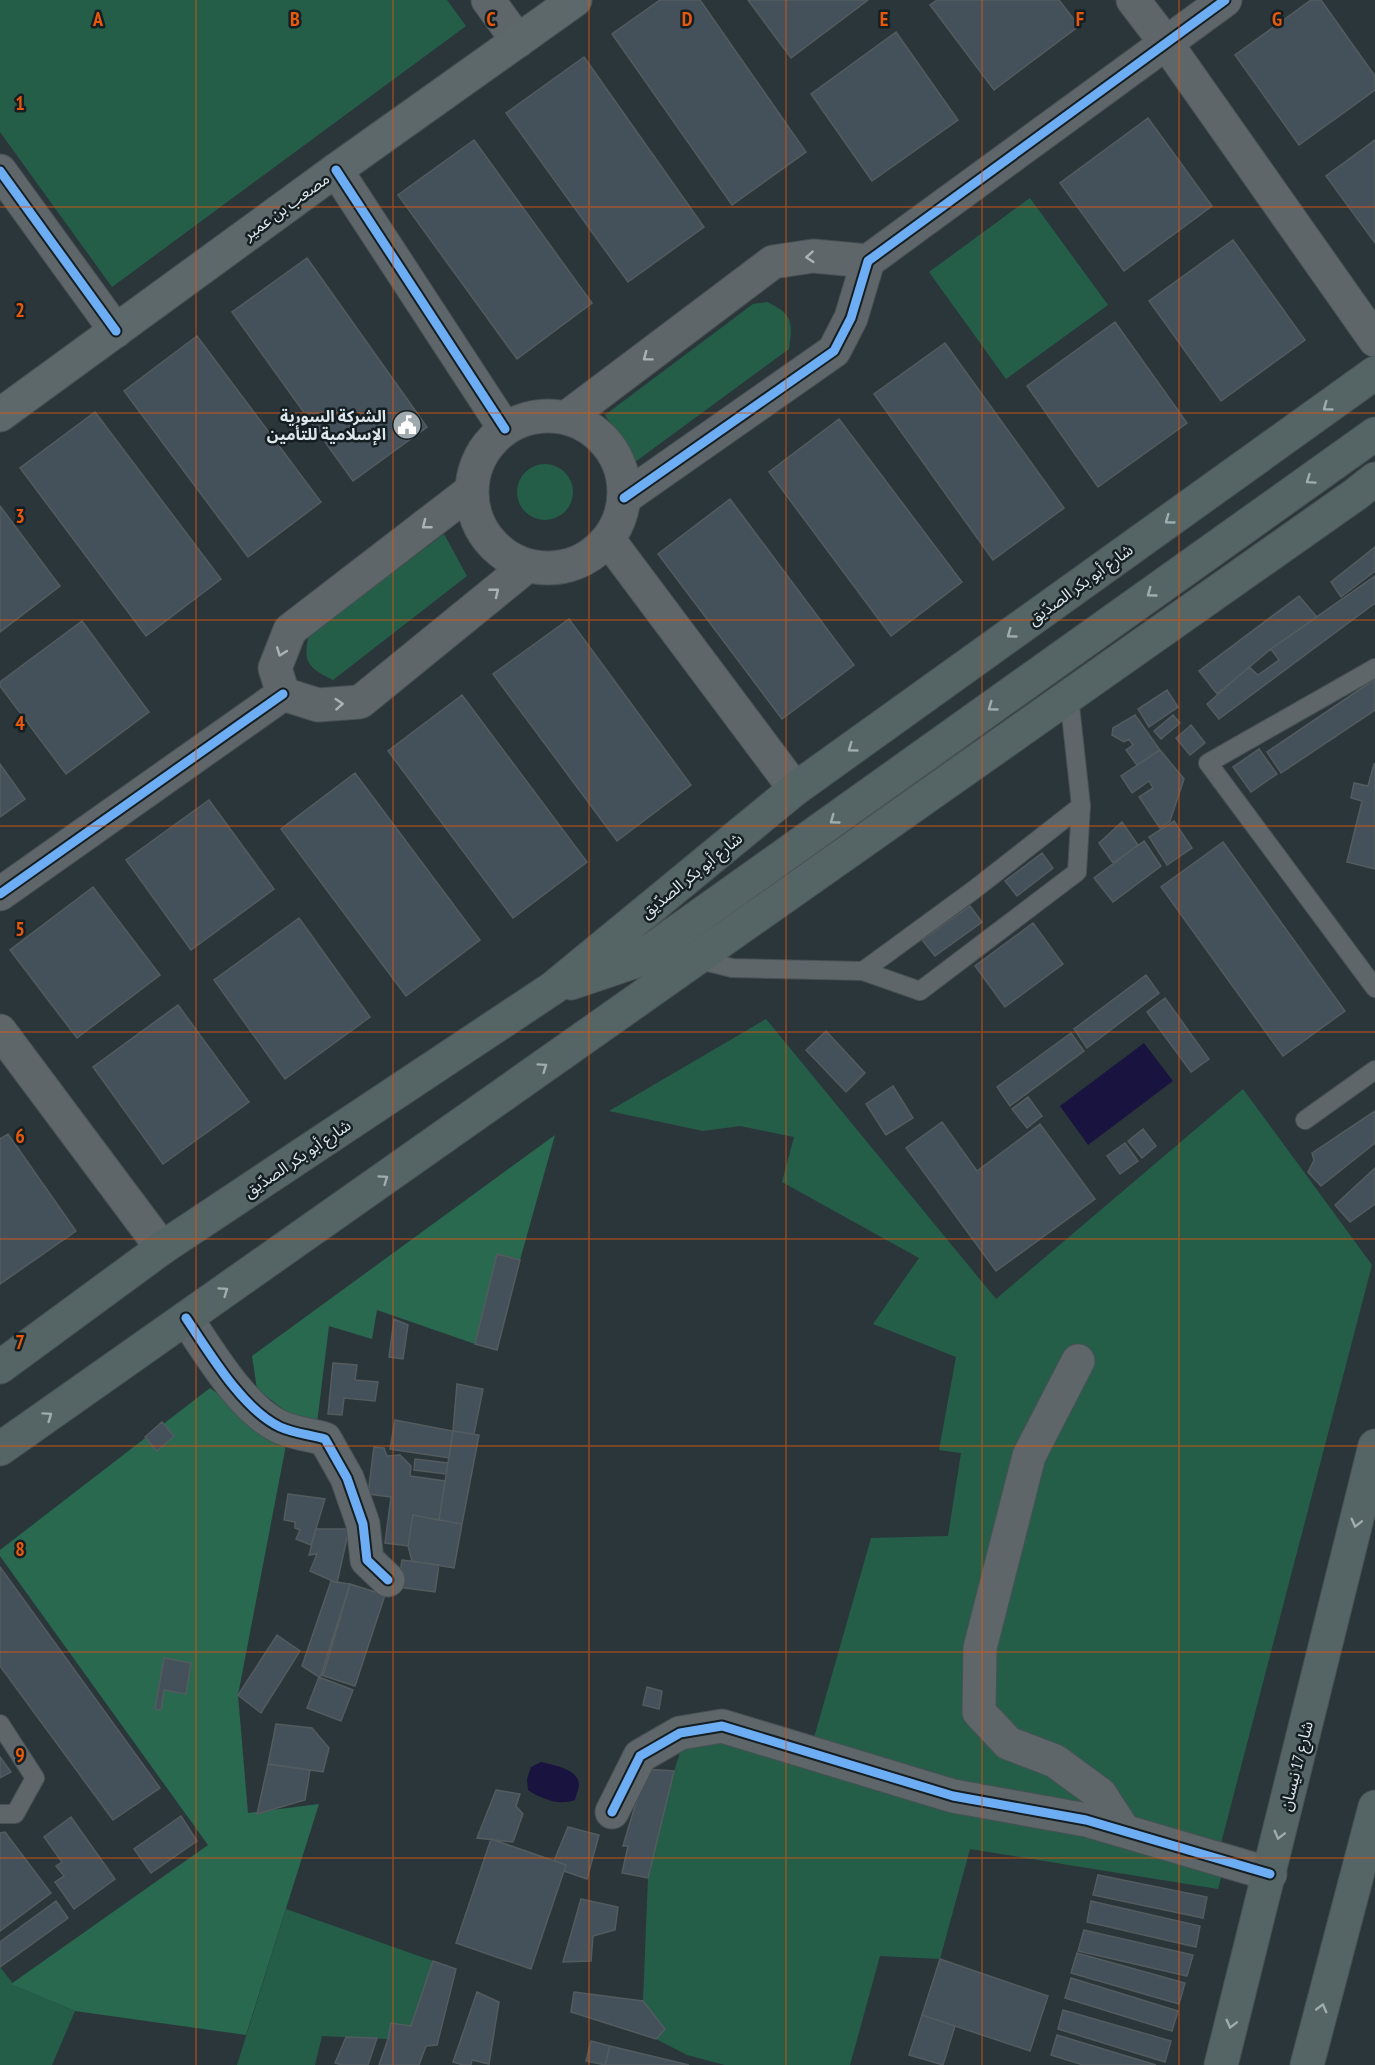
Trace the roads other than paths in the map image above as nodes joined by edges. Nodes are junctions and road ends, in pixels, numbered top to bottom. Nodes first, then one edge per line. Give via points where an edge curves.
1 (488, 0) edge
2 (575, 0) edge
3 (1133, 0) edge
4 (1225, 0) edge
5 (518, 41) junction
6 (1166, 43) junction
7 (336, 170) junction
8 (0, 171) edge
9 (868, 261) junction
10 (116, 331) junction
11 (1375, 340) edge
12 (1375, 373) edge
13 (0, 415) edge
14 (566, 418) junction
15 (505, 429) junction
16 (1375, 434) edge
17 (1369, 487) edge
18 (472, 490) junction
19 (624, 498) junction
20 (608, 539) junction
21 (527, 566) junction
22 (1375, 668) edge
23 (283, 694) junction
24 (1069, 696) junction
25 (795, 789) junction
26 (1081, 806) junction
27 (0, 894) edge
28 (696, 960) junction
29 (863, 971) junction
30 (553, 988) junction
31 (1375, 988) edge
32 (0, 1031) edge
33 (1375, 1070) edge
34 (1305, 1120) dead end
35 (162, 1248) junction
36 (186, 1318) junction
37 (1078, 1361) dead end
38 (0, 1366) edge
39 (0, 1449) edge
40 (1373, 1454) edge
41 (388, 1580) dead end
42 (0, 1724) edge
43 (1375, 1807) edge
44 (612, 1812) dead end
45 (0, 1814) edge
46 (1124, 1831) junction
47 (1270, 1874) junction
48 (1221, 2065) edge
49 (1307, 2065) edge

1 - 5 street
2 - 5 main road, مصعب بن عمير
3 - 6 street
4 - 6 street
5 - 7 main road, مصعب بن عمير
6 - 9 street
6 - 11 street
7 - 10 main road, مصعب بن عمير
7 - 15 street
8 - 10 street
9 -> 14 street via 813,256 773,262
9 - 19 street via 851,318 834,351
10 - 13 main road, مصعب بن عمير
12 -> 25 main road, شارع أبو بكر الصدّيق
14 - 15 street via 524,419
14 - 19 street via 603,439 615,456
15 - 18 street via 488,445 476,466
16 -> 30 main road via 636,962
17 - 24 main road
18 - 21 street via 475,515 486,537 505,555
18 -> 23 street via 290,630 275,668
19 - 20 street via 619,520
20 - 21 street via 592,554 572,564 550,568
20 - 25 street
23 -> 21 street via 318,705 360,702
22 - 31 lane via 1208,763
23 - 27 street
24 - 26 lane
24 - 28 main road
25 - 30 main road, شارع أبو بكر الصدّيق
26 - 29 lane
26 - 29 lane via 1077,872 920,991
28 - 29 lane via 732,968
36 -> 28 main road
30 - 35 main road, شارع أبو بكر الصدّيق
32 - 35 street
33 - 34 lane
35 - 38 main road, شارع أبو بكر الصدّيق
39 -> 36 main road
36 - 41 street via 227,1378 252,1406 280,1427 325,1439 347,1478 363,1524 367,1560
37 - 46 street via 1029,1456 980,1648 979,1712 1008,1743 1055,1761 1100,1794
40 -> 47 main road, شارع 17 نيسان
42 - 45 lane via 35,1778 15,1814
49 -> 43 main road
44 - 46 street via 640,1756 680,1733 722,1726 953,1796 1086,1820
46 - 47 street
47 -> 48 main road, شارع 17 نيسان

